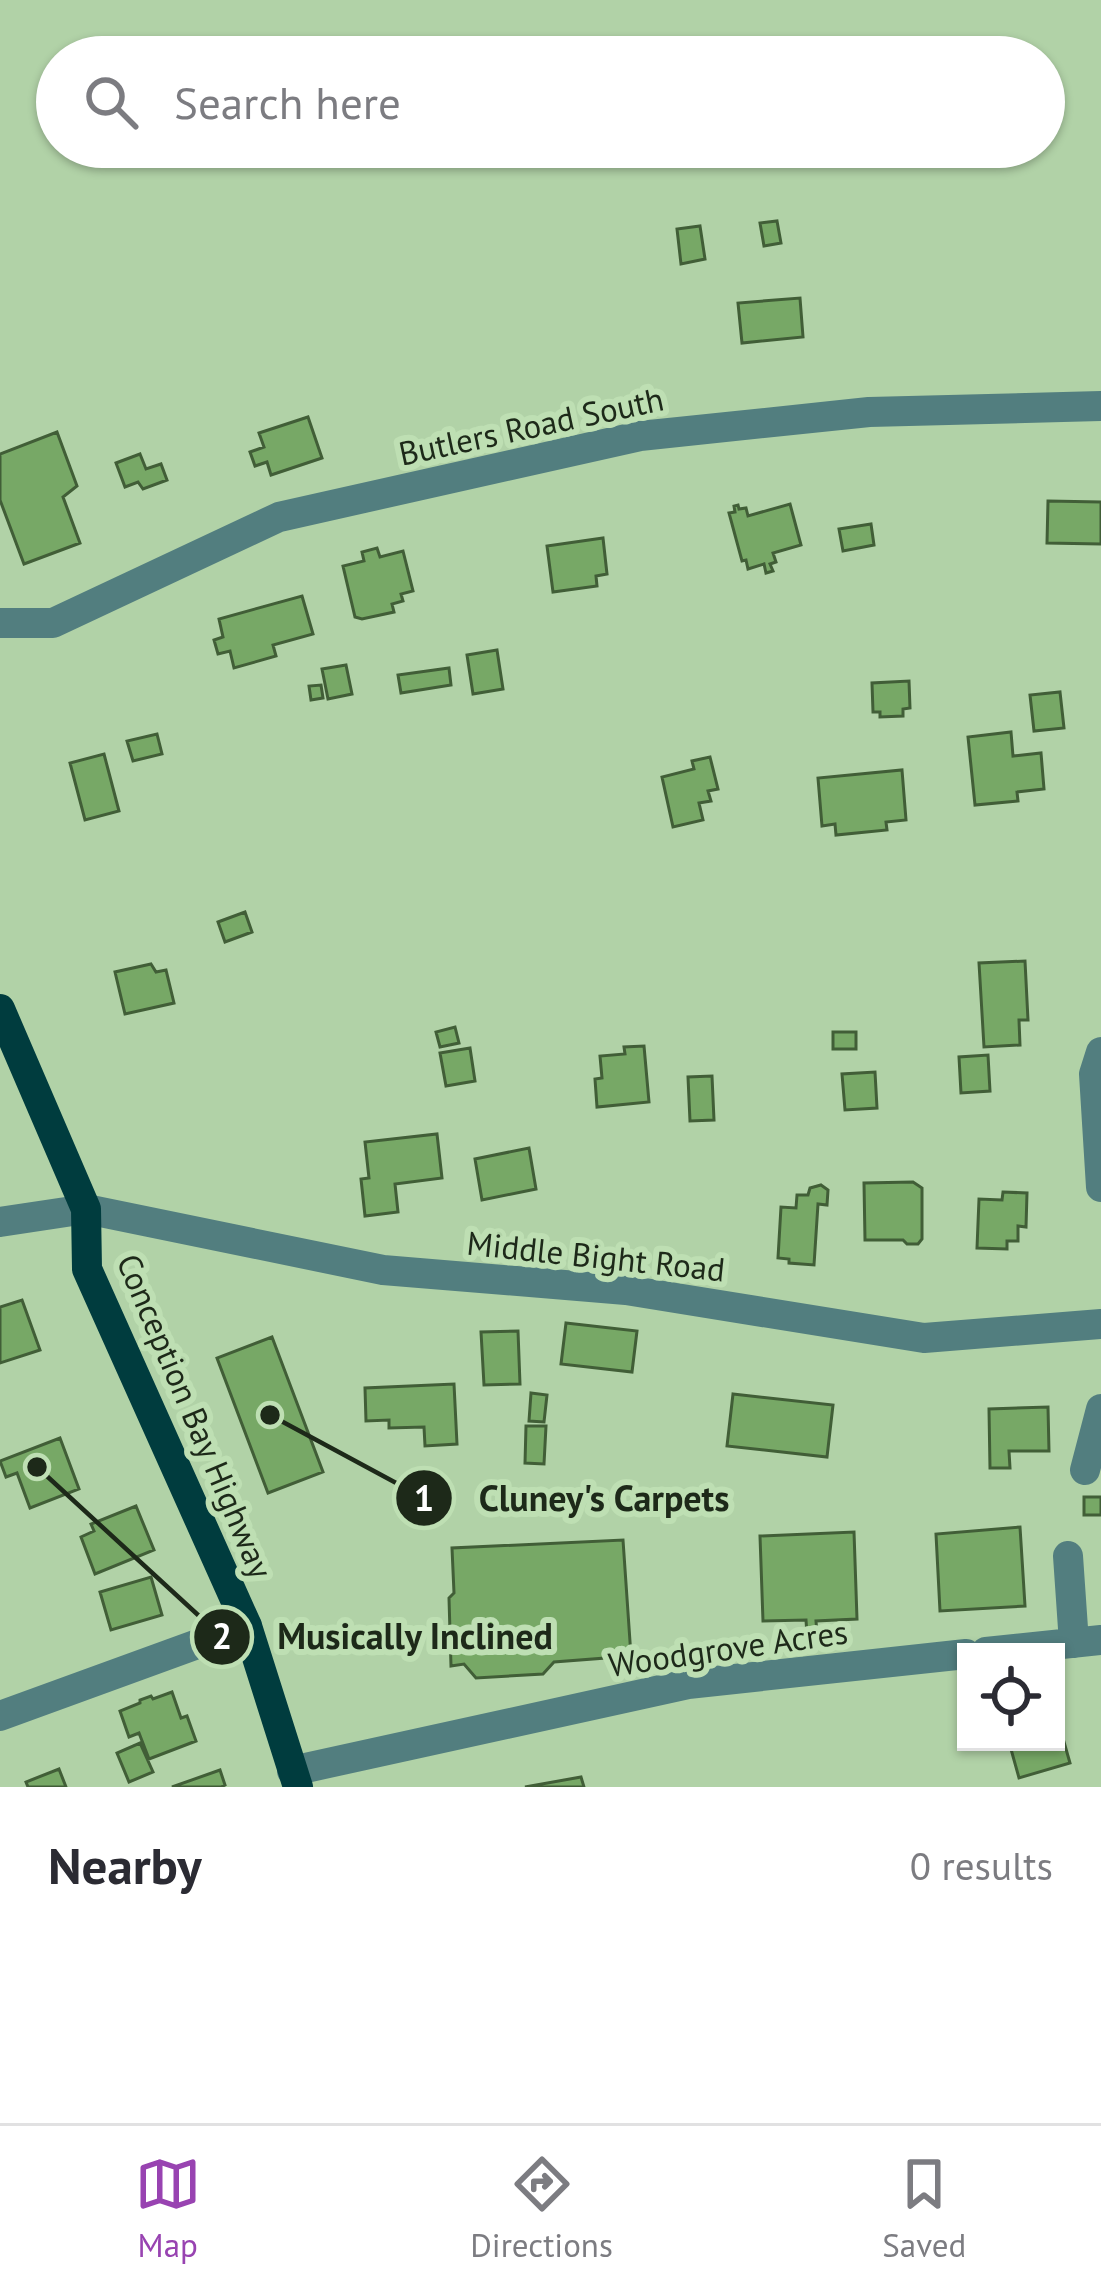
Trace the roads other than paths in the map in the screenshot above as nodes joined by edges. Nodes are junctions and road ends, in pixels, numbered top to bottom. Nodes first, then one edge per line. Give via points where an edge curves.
1 (1101, 406) edge
2 (0, 623) edge
3 (0, 1009) edge
4 (1101, 1052) edge
5 (1101, 1187) edge
6 (86, 1209) junction
7 (0, 1222) edge
8 (1101, 1324) edge
9 (1101, 1409) edge
10 (1085, 1470) dead end
11 (1068, 1556) dead end
12 (247, 1626) junction
13 (1088, 1641) edge
14 (957, 1655) edge
15 (0, 1716) edge
16 (295, 1779) edge

1 - 2 street, Butlers Road South via 869,412 640,436 279,517 53,623
3 - 6 main road, Conception Bay Highway
4 - 5 street via 1094,1074
6 - 7 street
6 - 8 street, Middle Bight Road via 382,1270 626,1289 924,1338
6 - 12 main road, Conception Bay Highway via 87,1269
9 - 10 street
11 - 13 street
12 - 15 street
12 - 16 main road, Conception Bay Highway
14 - 16 street, Woodgrove Acres via 688,1684

